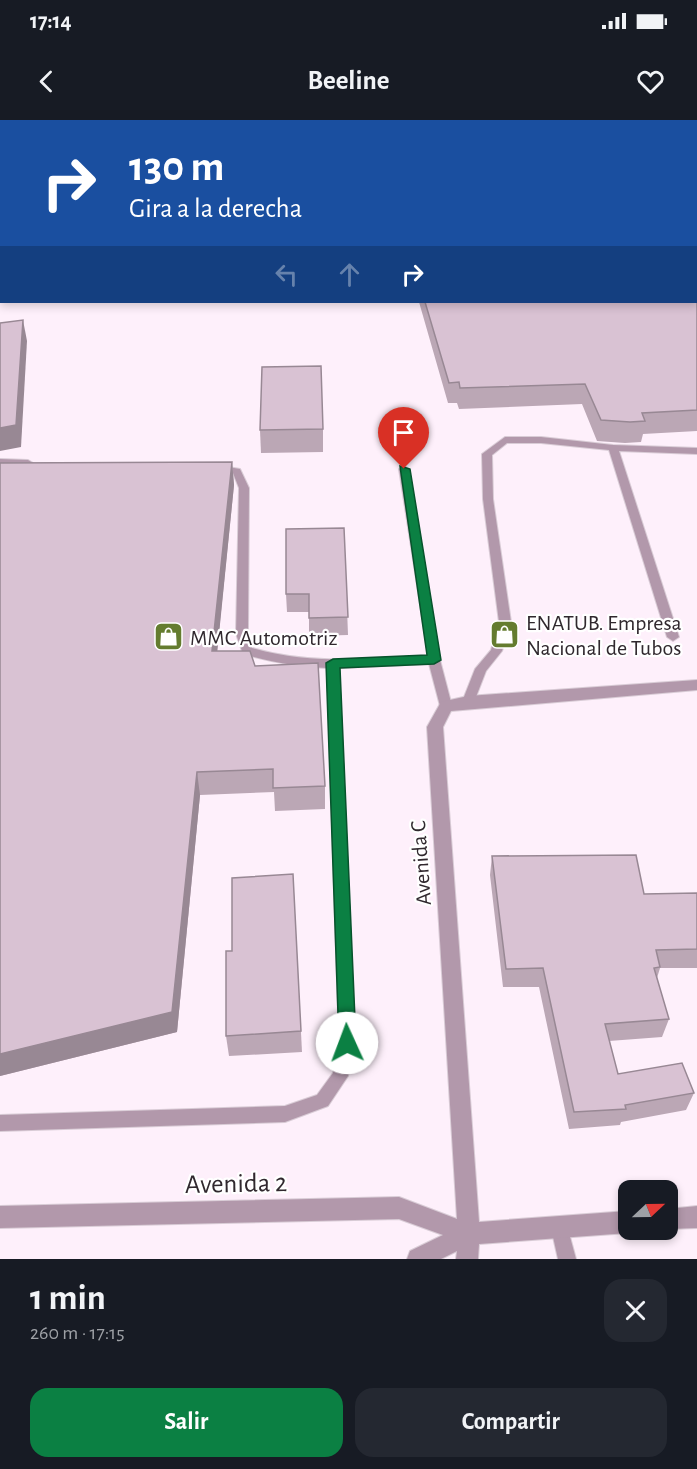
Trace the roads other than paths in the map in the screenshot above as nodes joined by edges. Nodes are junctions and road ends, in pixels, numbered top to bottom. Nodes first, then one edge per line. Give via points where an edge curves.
1 (613, 448) junction
2 (697, 451) edge
3 (0, 462) edge
4 (35, 463) edge
5 (210, 468) edge
6 (404, 469) dead end
7 (673, 637) dead end
8 (434, 660) junction
9 (333, 663) junction
10 (697, 685) edge
11 (468, 702) junction
12 (446, 706) junction
13 (0, 1123) edge
14 (0, 1216) edge
15 (697, 1217) edge
16 (678, 1218) edge
17 (618, 1223) edge
18 (560, 1228) junction
19 (469, 1234) junction
20 (418, 1259) edge
21 (467, 1259) edge
22 (567, 1259) edge

1 - 2 lane
1 - 7 lane
1 - 11 lane via 505,440 487,454 488,499 505,622 496,651 481,669
3 - 4 lane
5 - 9 lane via 237,471 243,488 242,634 247,651 271,660
6 - 8 lane
8 - 9 lane
8 - 12 lane
9 - 13 lane via 347,1043 340,1076 322,1101 285,1114
10 - 11 street
11 - 12 street
12 - 19 street, Avenida C via 435,727
14 - 19 street, Avenida 2 via 399,1208
15 - 16 street
17 - 18 street, Avenida 2
18 - 19 street, Avenida 2
18 - 22 lane
19 - 20 street, Avenida 2
19 - 21 street, Avenida C

